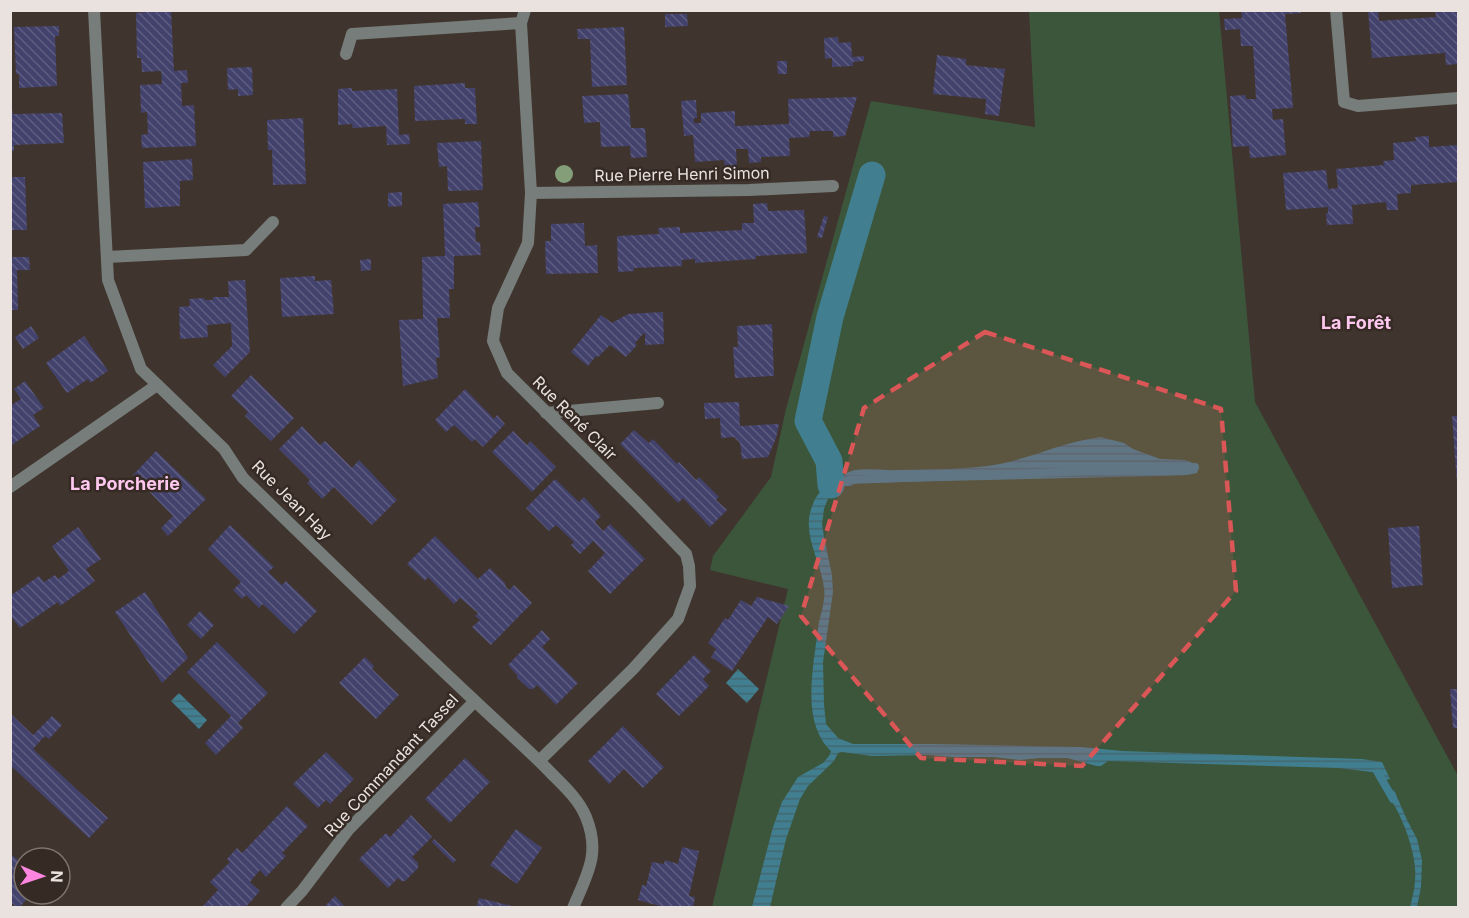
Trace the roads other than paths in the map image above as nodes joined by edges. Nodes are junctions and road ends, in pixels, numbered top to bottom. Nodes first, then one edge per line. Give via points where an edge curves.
1 (94, 10) edge
2 (525, 10) edge
3 (1336, 10) edge
4 (521, 23) junction
5 (346, 54) dead end
6 (1458, 98) edge
7 (833, 186) dead end
8 (531, 194) junction
9 (273, 222) dead end
10 (107, 257) junction
11 (157, 385) junction
12 (658, 403) dead end
13 (546, 413) junction
14 (10, 487) edge
15 (474, 701) junction
16 (539, 761) junction
17 (286, 908) edge
18 (573, 908) edge

1 - 10 street, Rue Jean Hay
2 - 4 street, Rue René Clair
3 - 6 street via 1344,102 1358,106
4 - 5 street via 352,34
4 - 8 street, Rue René Clair
7 - 8 street, Rue Pierre Henri Simon
8 - 13 street, Rue René Clair via 528,243 498,308 494,341 507,373
9 - 10 street via 246,250
10 - 11 street, Rue Jean Hay via 108,280 141,369
11 - 14 street
11 - 15 street, Rue Jean Hay via 224,449 243,478
12 - 13 street
13 - 16 street, Rue René Clair via 686,554 690,586 678,619
15 - 16 street, Rue Jean Hay
15 - 17 street, Rue Commandant Tassel via 349,829
16 - 18 street, Rue Jean Hay via 575,798 592,833 589,871

